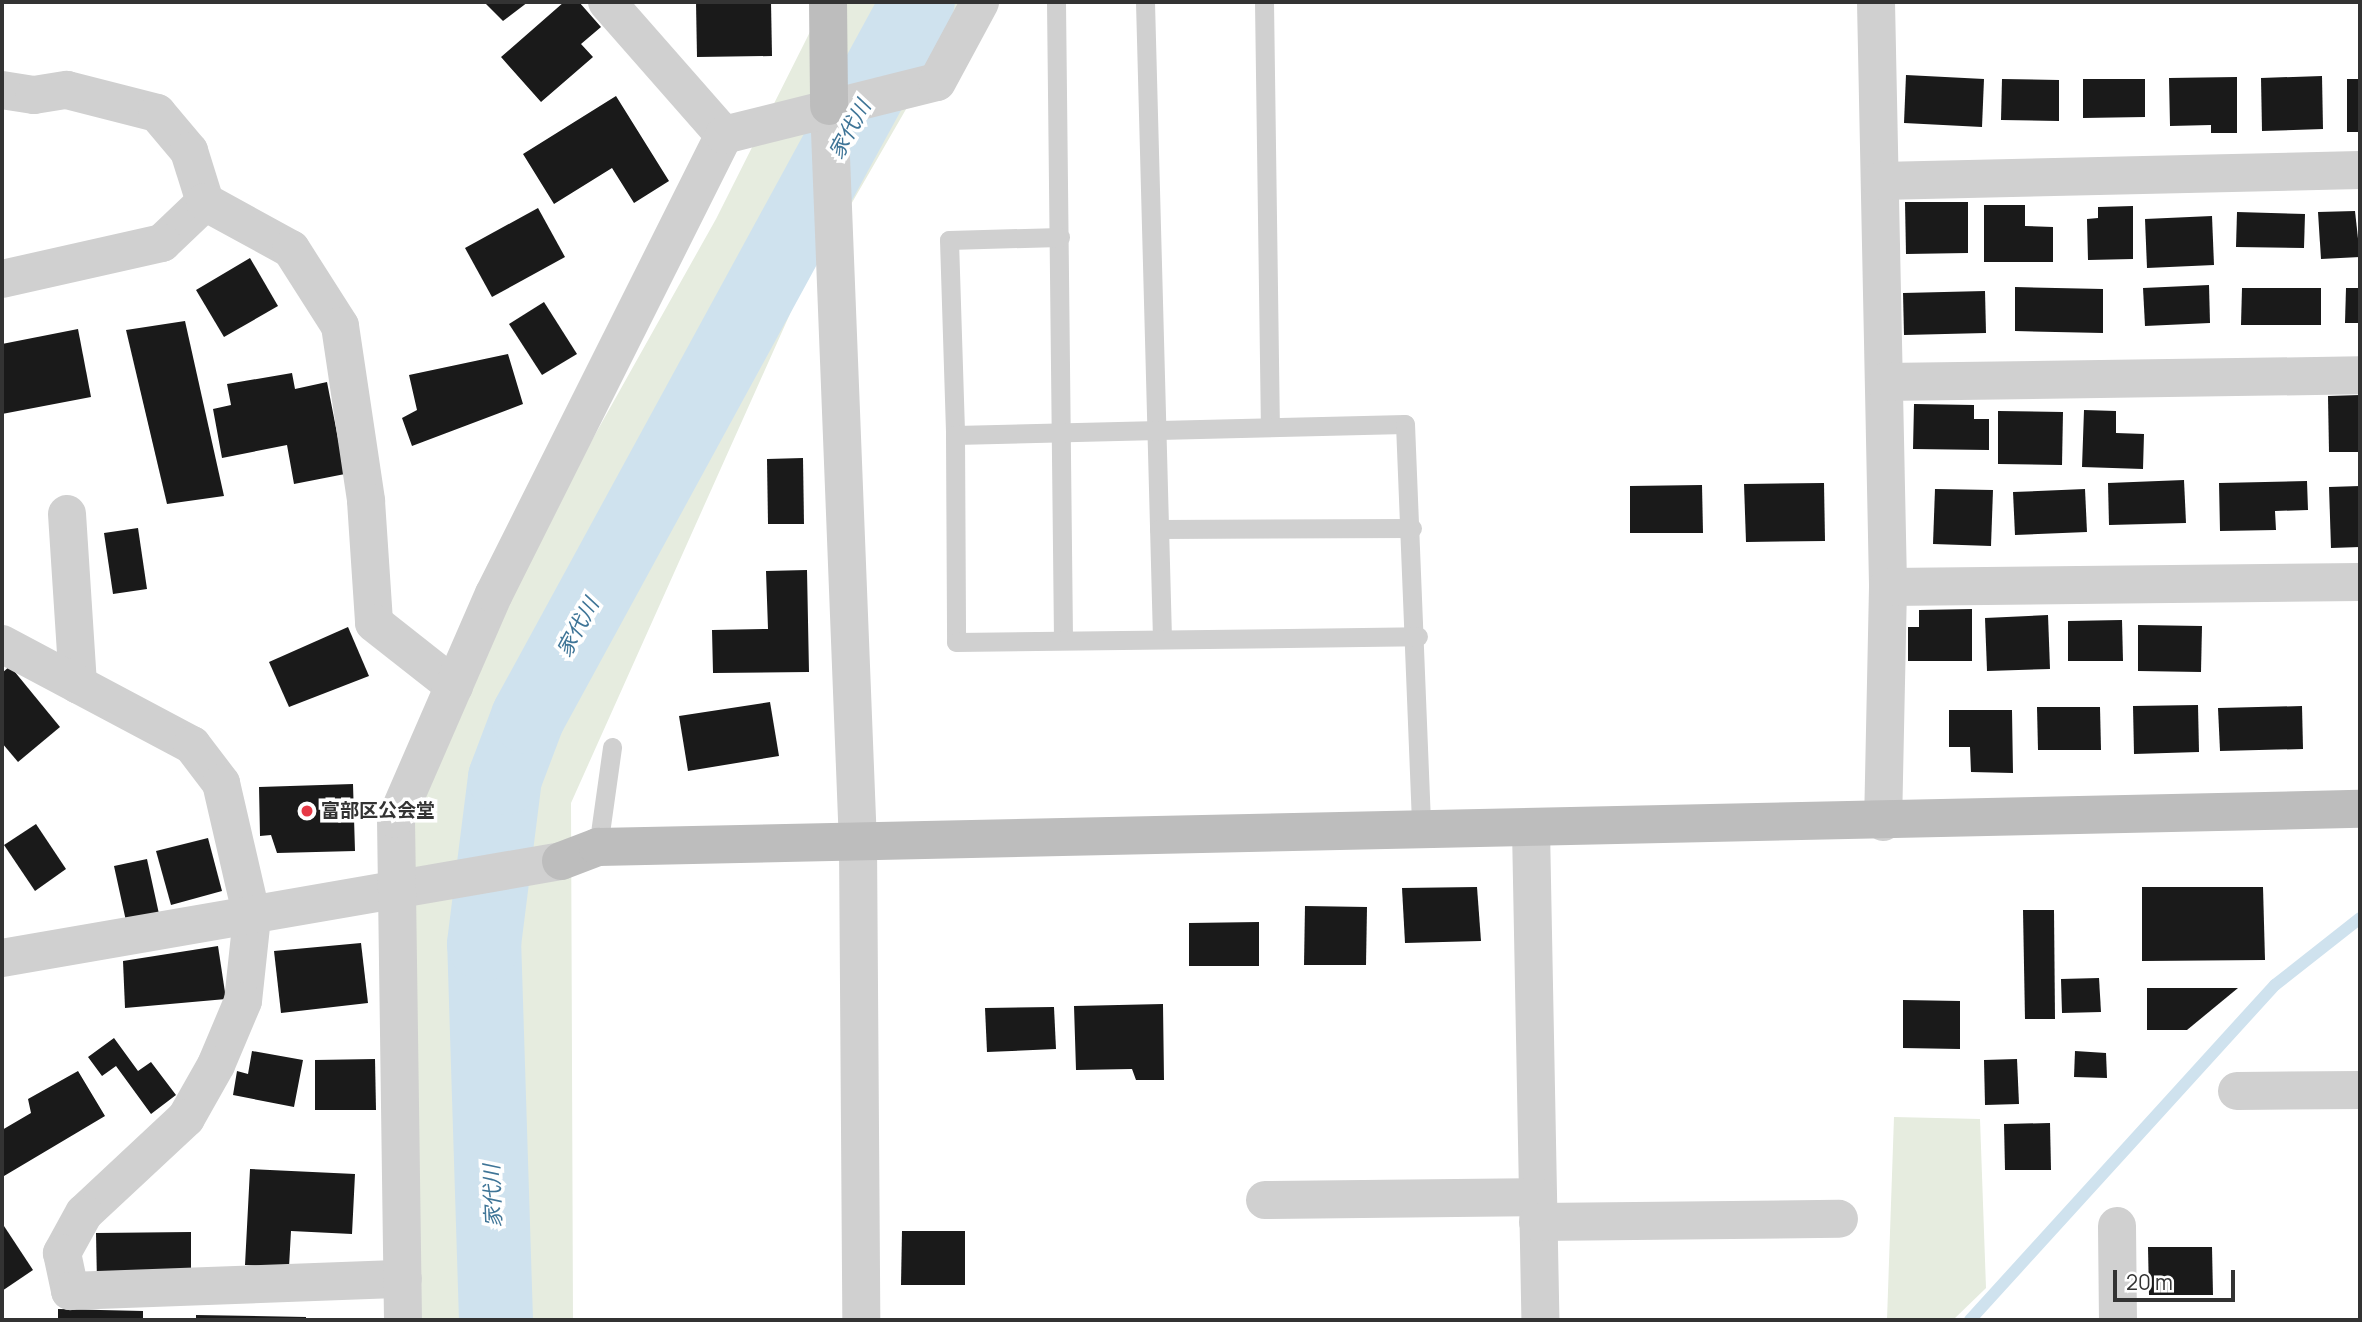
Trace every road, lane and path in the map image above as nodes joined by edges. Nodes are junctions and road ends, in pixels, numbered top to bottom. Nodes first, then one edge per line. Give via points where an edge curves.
1 (607, 2) edge
2 (828, 2) edge
3 (980, 2) edge
4 (1056, 2) edge
5 (1145, 2) edge
6 (1264, 2) edge
7 (1876, 2) edge
8 (2, 90) edge
9 (829, 106) junction
10 (724, 135) junction
11 (2360, 170) edge
12 (1880, 181) junction
13 (205, 202) junction
14 (1060, 237) junction
15 (2, 279) edge
16 (2360, 376) edge
17 (1884, 382) junction
18 (1270, 427) junction
19 (1063, 432) junction
20 (1156, 432) junction
21 (955, 435) junction
22 (67, 513) dead end
23 (1412, 528) junction
24 (1159, 529) junction
25 (2360, 582) edge
26 (1888, 587) junction
27 (1418, 636) junction
28 (1162, 639) junction
29 (1063, 640) junction
30 (2, 644) edge
31 (78, 685) junction
32 (454, 686) junction
33 (612, 747) dead end
34 (2360, 809) edge
35 (1883, 822) junction
36 (1531, 829) junction
37 (1421, 831) junction
38 (858, 843) junction
39 (598, 847) junction
40 (402, 885) junction
41 (252, 917) junction
42 (2, 958) edge
43 (2360, 1090) edge
44 (2237, 1091) dead end
45 (1265, 1200) dead end
46 (1538, 1210) junction
47 (1839, 1219) dead end
48 (2117, 1226) dead end
49 (403, 1279) junction
50 (403, 1320) edge
51 (861, 1320) edge
52 (1540, 1320) edge
53 (2118, 1320) edge

1 - 10 street
2 - 9 street
3 - 9 street via 937,82
4 - 14 lane
5 - 20 lane
6 - 18 lane
7 - 12 street
8 - 13 street via 34,95 67,90 157,113 189,150
9 - 10 street
9 - 38 street
10 - 32 street
11 - 12 street
12 - 17 street
13 - 15 street via 162,243
13 - 32 street via 291,249 340,326 366,501 374,623
14 - 19 lane
14 - 21 lane via 949,240
16 - 17 street
17 - 26 street
18 - 20 lane
18 - 23 lane via 1405,424
19 - 20 lane
19 - 21 lane
19 - 29 lane
20 - 24 lane
21 - 29 lane via 956,642
22 - 31 street
23 - 24 lane
23 - 27 lane
24 - 28 lane
25 - 26 street
26 - 35 street
27 - 28 lane
27 - 37 lane
28 - 29 lane
30 - 31 street
31 - 41 street via 192,745 221,783
32 - 40 street via 396,819
33 - 39 lane
34 - 35 street
35 - 36 street
36 - 37 street
36 - 46 street
37 - 38 street
38 - 39 street
38 - 51 street
39 - 40 street via 561,861
40 - 41 street
40 - 49 street
41 - 42 street
41 - 49 street via 243,1001 216,1065 186,1118 84,1213 62,1253 70,1291
43 - 44 street
45 - 46 street
46 - 47 street
46 - 52 street
48 - 53 street
49 - 50 street

